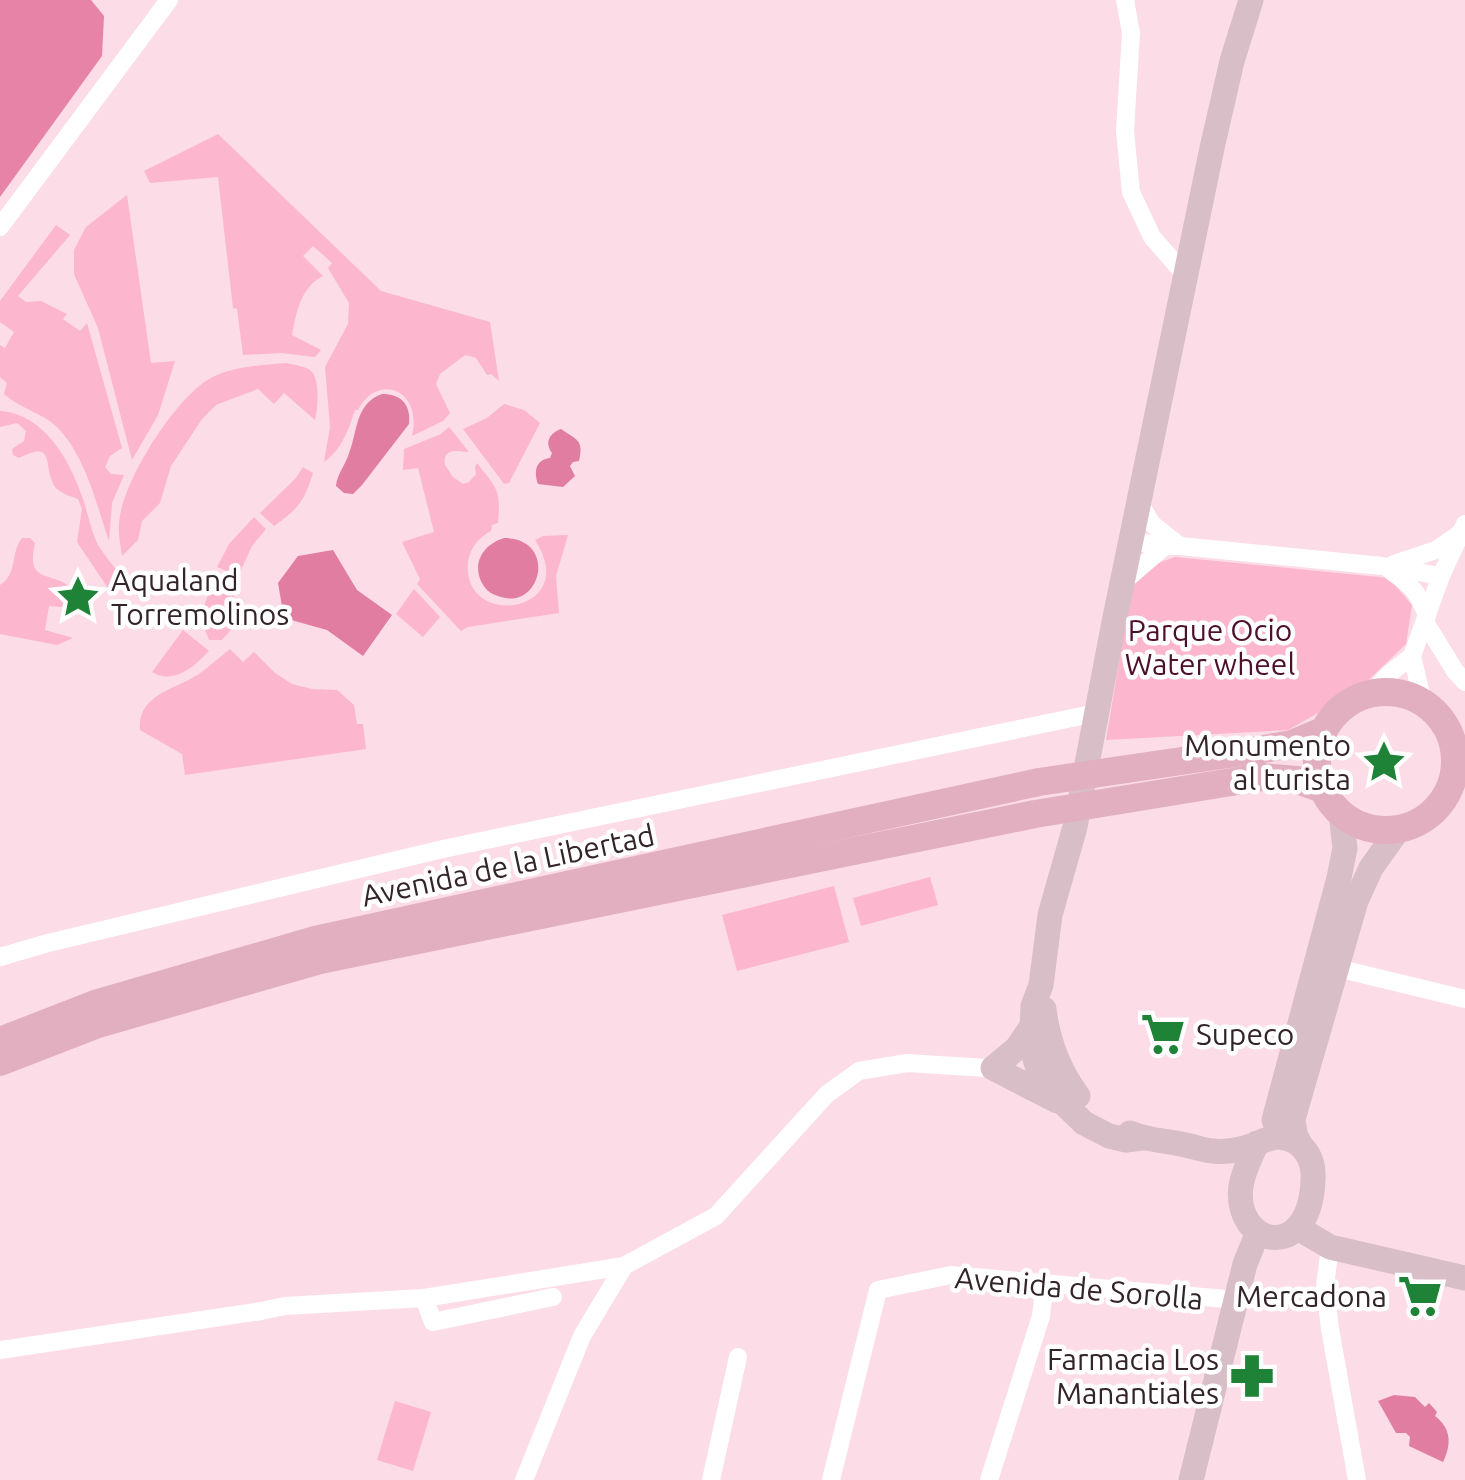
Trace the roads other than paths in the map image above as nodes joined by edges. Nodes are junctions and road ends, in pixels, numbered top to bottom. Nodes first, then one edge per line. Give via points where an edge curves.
1 (169, 0) edge
2 (1125, 0) edge
3 (1250, 0) edge
4 (0, 227) edge
5 (1187, 277) junction
6 (1138, 502) junction
7 (1463, 529) edge
8 (1130, 541) junction
9 (1173, 546) junction
10 (1386, 566) junction
11 (1441, 576) junction
12 (1122, 584) junction
13 (1426, 619) junction
14 (1412, 656) junction
15 (1465, 682) edge
16 (1370, 694) junction
17 (1423, 702) junction
18 (1096, 713) junction
19 (1324, 731) junction
20 (1459, 739) edge
21 (1458, 787) edge
22 (1323, 789) junction
23 (1341, 814) junction
24 (1398, 830) junction
25 (0, 957) edge
26 (1337, 968) junction
27 (1465, 999) edge
28 (1039, 1026) junction
29 (0, 1041) edge
30 (0, 1062) edge
31 (993, 1068) junction
32 (1038, 1069) junction
33 (1068, 1107) junction
34 (1105, 1119) junction
35 (1142, 1138) junction
36 (1262, 1141) junction
37 (1302, 1146) junction
38 (1210, 1152) junction
39 (1240, 1188) junction
40 (1298, 1228) junction
41 (1258, 1232) junction
42 (1330, 1246) junction
43 (624, 1266) junction
44 (1465, 1278) edge
45 (1046, 1282) junction
46 (553, 1297) dead end
47 (424, 1298) junction
48 (1238, 1300) junction
49 (0, 1350) edge
50 (738, 1357) dead end
51 (524, 1480) edge
52 (711, 1480) edge
53 (831, 1480) edge
54 (989, 1480) edge
55 (1191, 1480) edge
56 (1357, 1480) edge

1 - 4 street
2 - 5 street via 1131,192 1152,237
3 - 5 main road
5 - 6 main road
6 - 8 main road
6 - 9 street
7 - 10 street via 1436,550
7 - 11 street
8 - 9 street
8 - 12 main road
9 - 10 street
9 - 12 street
10 - 11 street
10 - 13 street via 1411,585
11 - 13 street
12 - 18 main road
13 - 14 street
13 - 15 street
14 - 16 street
14 - 17 street
16 - 17 main road via 1402,693
16 - 19 main road via 1337,712
17 - 20 main road
18 - 25 street via 443,849
18 - 28 main road via 1033,1006
19 - 22 main road via 1318,750
19 - 29 main road, Avenida de la Libertad via 1292,744 1039,782 316,940 95,1004
20 - 21 main road
21 - 24 main road via 1420,822
22 - 23 main road
22 - 30 main road, Avenida de la Libertad via 1262,777 1035,814 320,960 98,1024
23 - 24 main road via 1358,825
23 - 36 main road via 1345,848 1339,878 1278,1112
24 - 26 main road via 1356,901
26 - 27 street
26 - 37 main road via 1293,1119
28 - 31 main road
28 - 32 main road via 1030,1045
28 - 34 main road via 1068,1083
31 - 32 street
31 - 33 main road
31 - 43 street via 907,1064 859,1070 827,1094 716,1216
32 - 33 main road
32 - 34 main road via 1054,1072 1085,1112
33 - 35 main road via 1109,1136
34 - 35 main road
35 - 38 main road
36 - 37 main road via 1278,1136
36 - 38 main road
36 - 39 main road
37 - 40 main road via 1313,1183
38 - 39 main road
39 - 41 main road via 1245,1215
40 - 41 main road via 1283,1238
40 - 42 main road
41 - 48 main road
42 - 44 main road
42 - 56 street via 1326,1300
43 - 47 street
43 - 51 street via 582,1336
45 - 48 street, Avenida de Sorolla
45 - 53 street, Avenida de Sorolla via 951,1274 878,1290
45 - 54 street
46 - 47 street via 433,1322
47 - 49 street via 285,1306
48 - 55 main road
50 - 52 street

